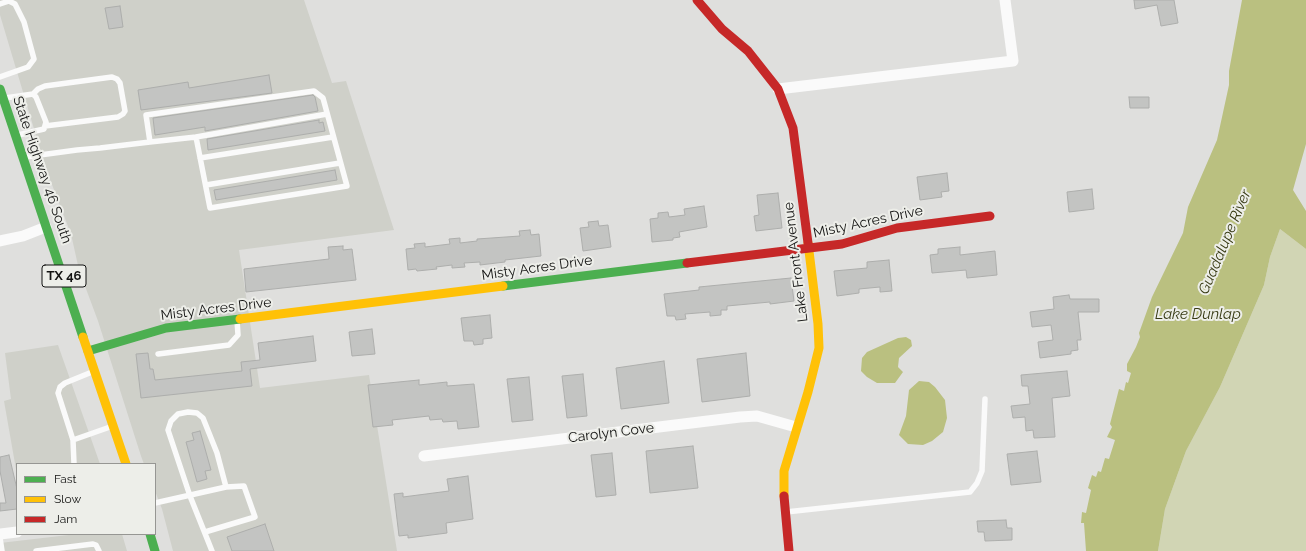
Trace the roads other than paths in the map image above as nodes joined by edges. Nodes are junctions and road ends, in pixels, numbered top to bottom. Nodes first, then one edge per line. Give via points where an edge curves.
1 (697, 0) edge
2 (1005, 0) edge
3 (0, 4) edge
4 (0, 77) edge
5 (778, 89) junction
6 (2, 94) edge
7 (33, 94) junction
8 (327, 114) junction
9 (45, 126) junction
10 (15, 135) junction
11 (196, 137) junction
12 (333, 137) junction
13 (150, 142) junction
14 (23, 157) junction
15 (200, 158) junction
16 (340, 163) junction
17 (206, 185) junction
18 (990, 216) dead end
19 (46, 227) junction
20 (0, 241) edge
21 (809, 249) junction
22 (237, 320) junction
23 (88, 351) junction
24 (158, 354) dead end
25 (94, 372) junction
26 (986, 399) dead end
27 (113, 426) junction
28 (796, 427) junction
29 (73, 440) junction
30 (424, 456) dead end
31 (74, 463) edge
32 (126, 463) edge
33 (226, 487) junction
34 (190, 496) junction
35 (156, 503) edge
36 (786, 512) junction
37 (16, 532) edge
38 (205, 532) junction
39 (0, 534) edge
40 (150, 535) edge
41 (0, 538) edge
42 (2, 551) edge
43 (36, 551) edge
44 (99, 551) edge
45 (155, 551) edge
46 (212, 551) edge
47 (789, 551) edge

1 - 5 street, Lake Front Avenue via 722,29 748,51
2 - 5 street via 1013,61
3 - 4 lane via 9,1 15,4 24,22 34,59 28,67
5 - 21 street, Lake Front Avenue via 793,128
6 - 7 lane
6 - 10 street, State Highway 46 South / TX 46
7 - 9 lane via 46,122
7 - 9 lane via 45,86 112,77 120,83 124,114 118,117
8 - 11 lane
8 - 12 lane
8 - 13 lane via 323,98 314,91 146,115
9 - 10 lane via 37,132
10 - 14 street, State Highway 46 South / TX 46
11 - 13 lane
11 - 15 lane
12 - 15 lane
12 - 16 lane
13 - 14 lane
14 - 19 street, State Highway 46 South / TX 46
15 - 17 lane
16 - 17 lane
16 - 17 lane via 347,186 210,208
18 - 21 street, Misty Acres Drive via 897,228 842,244
19 - 20 street
19 - 23 street, State Highway 46 South / TX 46
21 - 22 street, Misty Acres Drive
21 - 28 street, Lake Front Avenue via 819,348
22 - 23 street, Misty Acres Drive via 153,331
22 - 24 lane via 238,335 229,345
23 - 25 street, State Highway 46 South / TX 46
25 - 27 street, State Highway 46 South / TX 46
25 - 29 lane via 65,383 58,393
26 - 36 lane via 982,472 970,492
27 - 29 lane
27 - 32 street, State Highway 46 South / TX 46
28 - 30 street, Carolyn Cove via 758,416 740,417
28 - 36 street, Lake Front Avenue via 784,470
29 - 31 lane
33 - 34 lane
33 - 34 lane via 203,418 197,413 178,414 171,421 168,430
33 - 38 lane via 244,486 255,517
34 - 35 lane
34 - 38 lane
36 - 47 street, Lake Front Avenue
37 - 39 street
38 - 46 lane
40 - 45 street
41 - 42 lane
43 - 44 lane via 93,544

